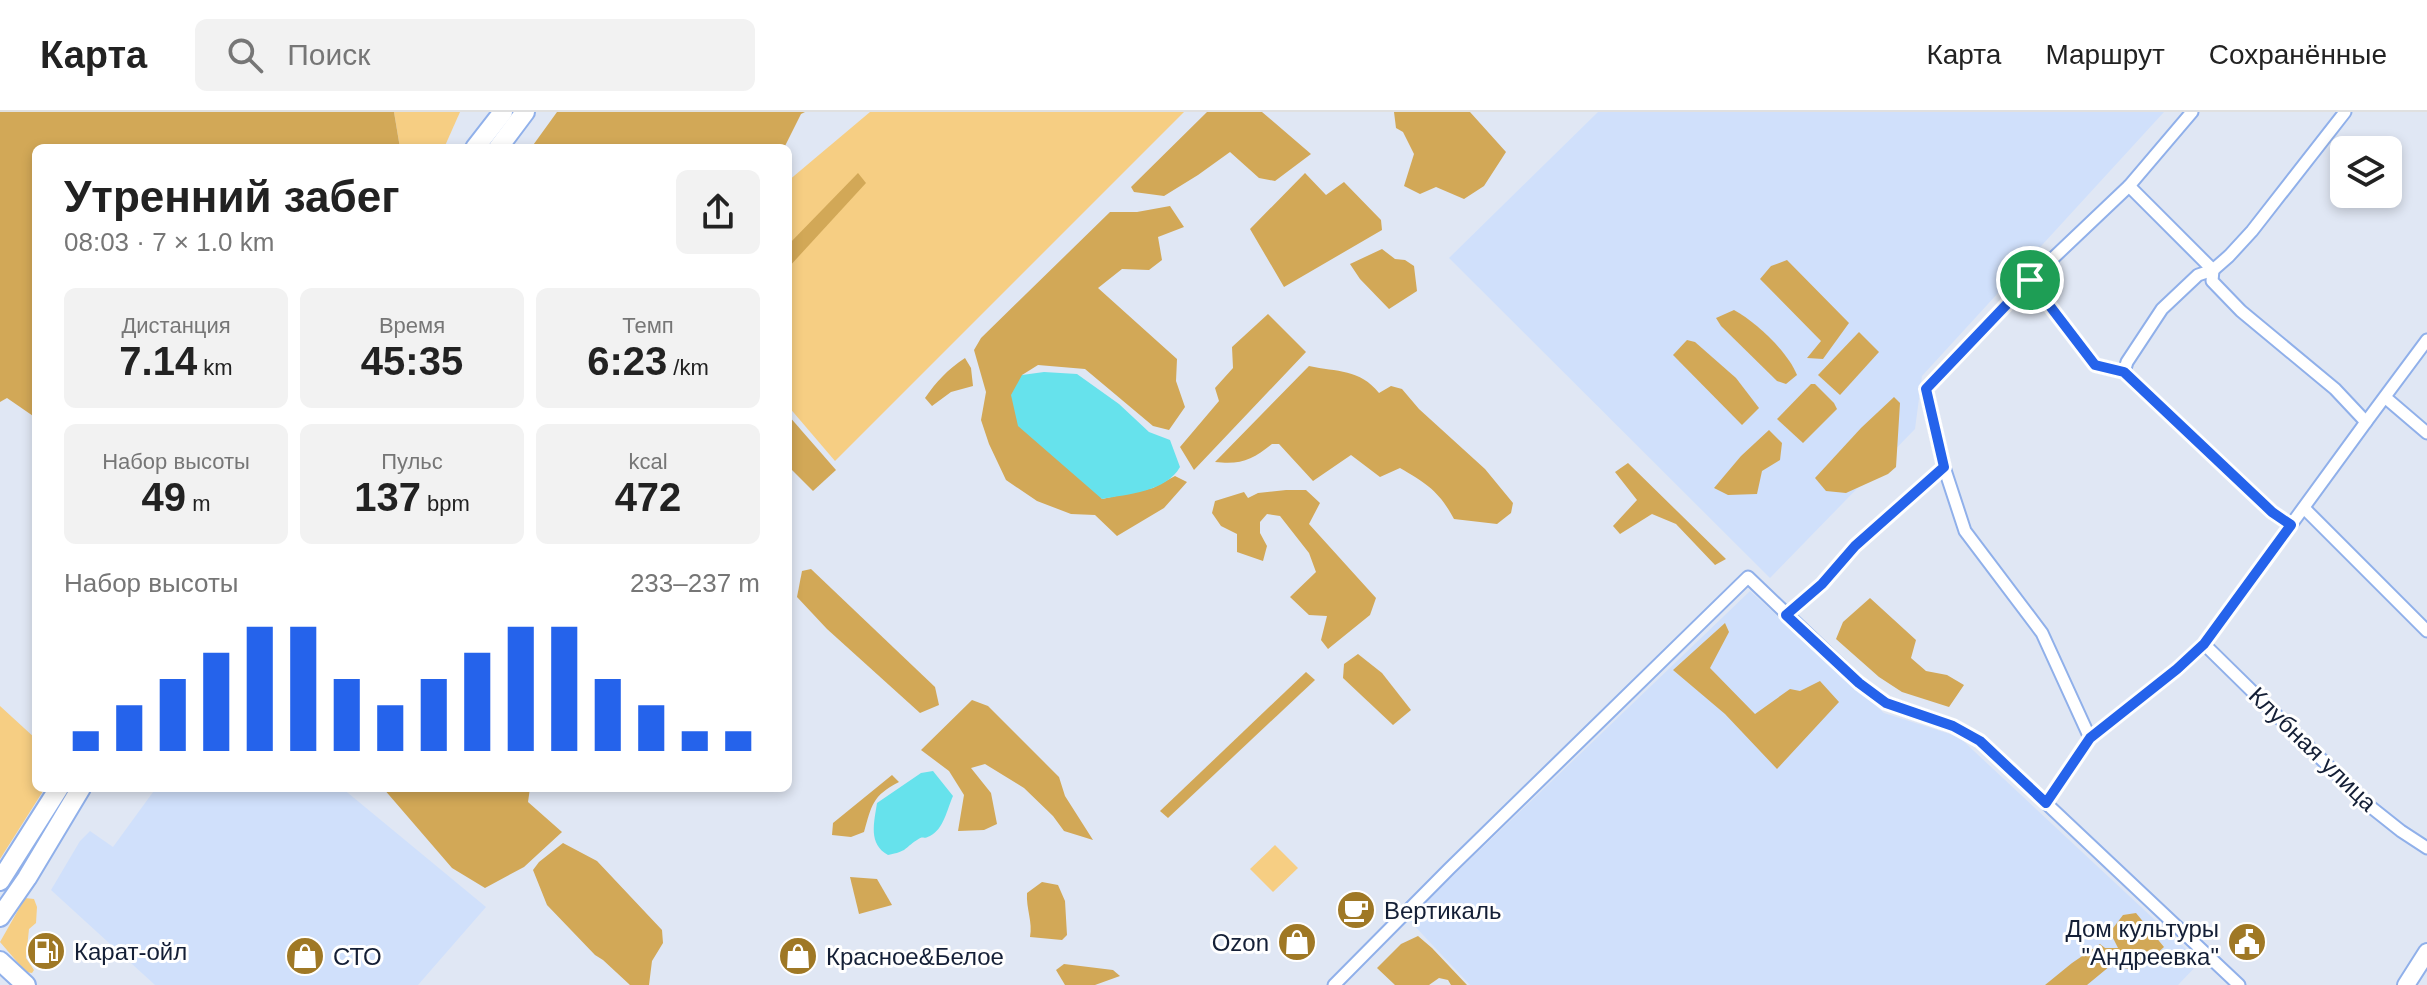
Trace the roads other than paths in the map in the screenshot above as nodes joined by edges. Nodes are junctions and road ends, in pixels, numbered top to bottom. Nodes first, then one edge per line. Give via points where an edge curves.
1 (503, 112) edge
2 (525, 112) edge
3 (2192, 112) edge
4 (2345, 112) edge
5 (478, 144) edge
6 (501, 144) edge
7 (2129, 186) junction
8 (2213, 270) junction
9 (2030, 280) junction
10 (2427, 340) edge
11 (2124, 372) junction
12 (2386, 398) junction
13 (2366, 422) junction
14 (2427, 433) edge
15 (1944, 467) junction
16 (2304, 508) junction
17 (2291, 525) junction
18 (1786, 615) junction
19 (2427, 631) edge
20 (2204, 644) junction
21 (2090, 738) junction
22 (56, 792) edge
23 (79, 792) edge
24 (2046, 803) junction
25 (2427, 848) edge
26 (0, 881) edge
27 (0, 917) edge
28 (2427, 952) edge
29 (0, 961) edge
30 (26, 985) edge
31 (1334, 985) edge
32 (2239, 985) edge
33 (2406, 985) edge

1 - 5 main road
2 - 6 main road
3 - 7 street
4 - 8 street via 2252,231
7 - 8 street
7 - 9 street
8 - 11 street via 2198,275 2162,309
8 - 13 street via 2212,281 2241,311 2335,389
9 - 11 street via 2095,365
9 - 15 street via 1926,389
10 - 12 street
11 - 17 street
12 - 13 street
12 - 14 street
13 - 16 street
15 - 18 street
15 - 21 street via 1965,531 2042,633
16 - 17 street
16 - 19 street
17 - 20 street
18 - 24 street via 1886,703 1980,741
18 - 31 street via 1748,577
20 - 21 street
20 - 25 street, Клубная улица via 2367,804
21 - 24 street
22 - 26 main road
23 - 27 main road
24 - 32 street
28 - 33 main road
29 - 30 main road

